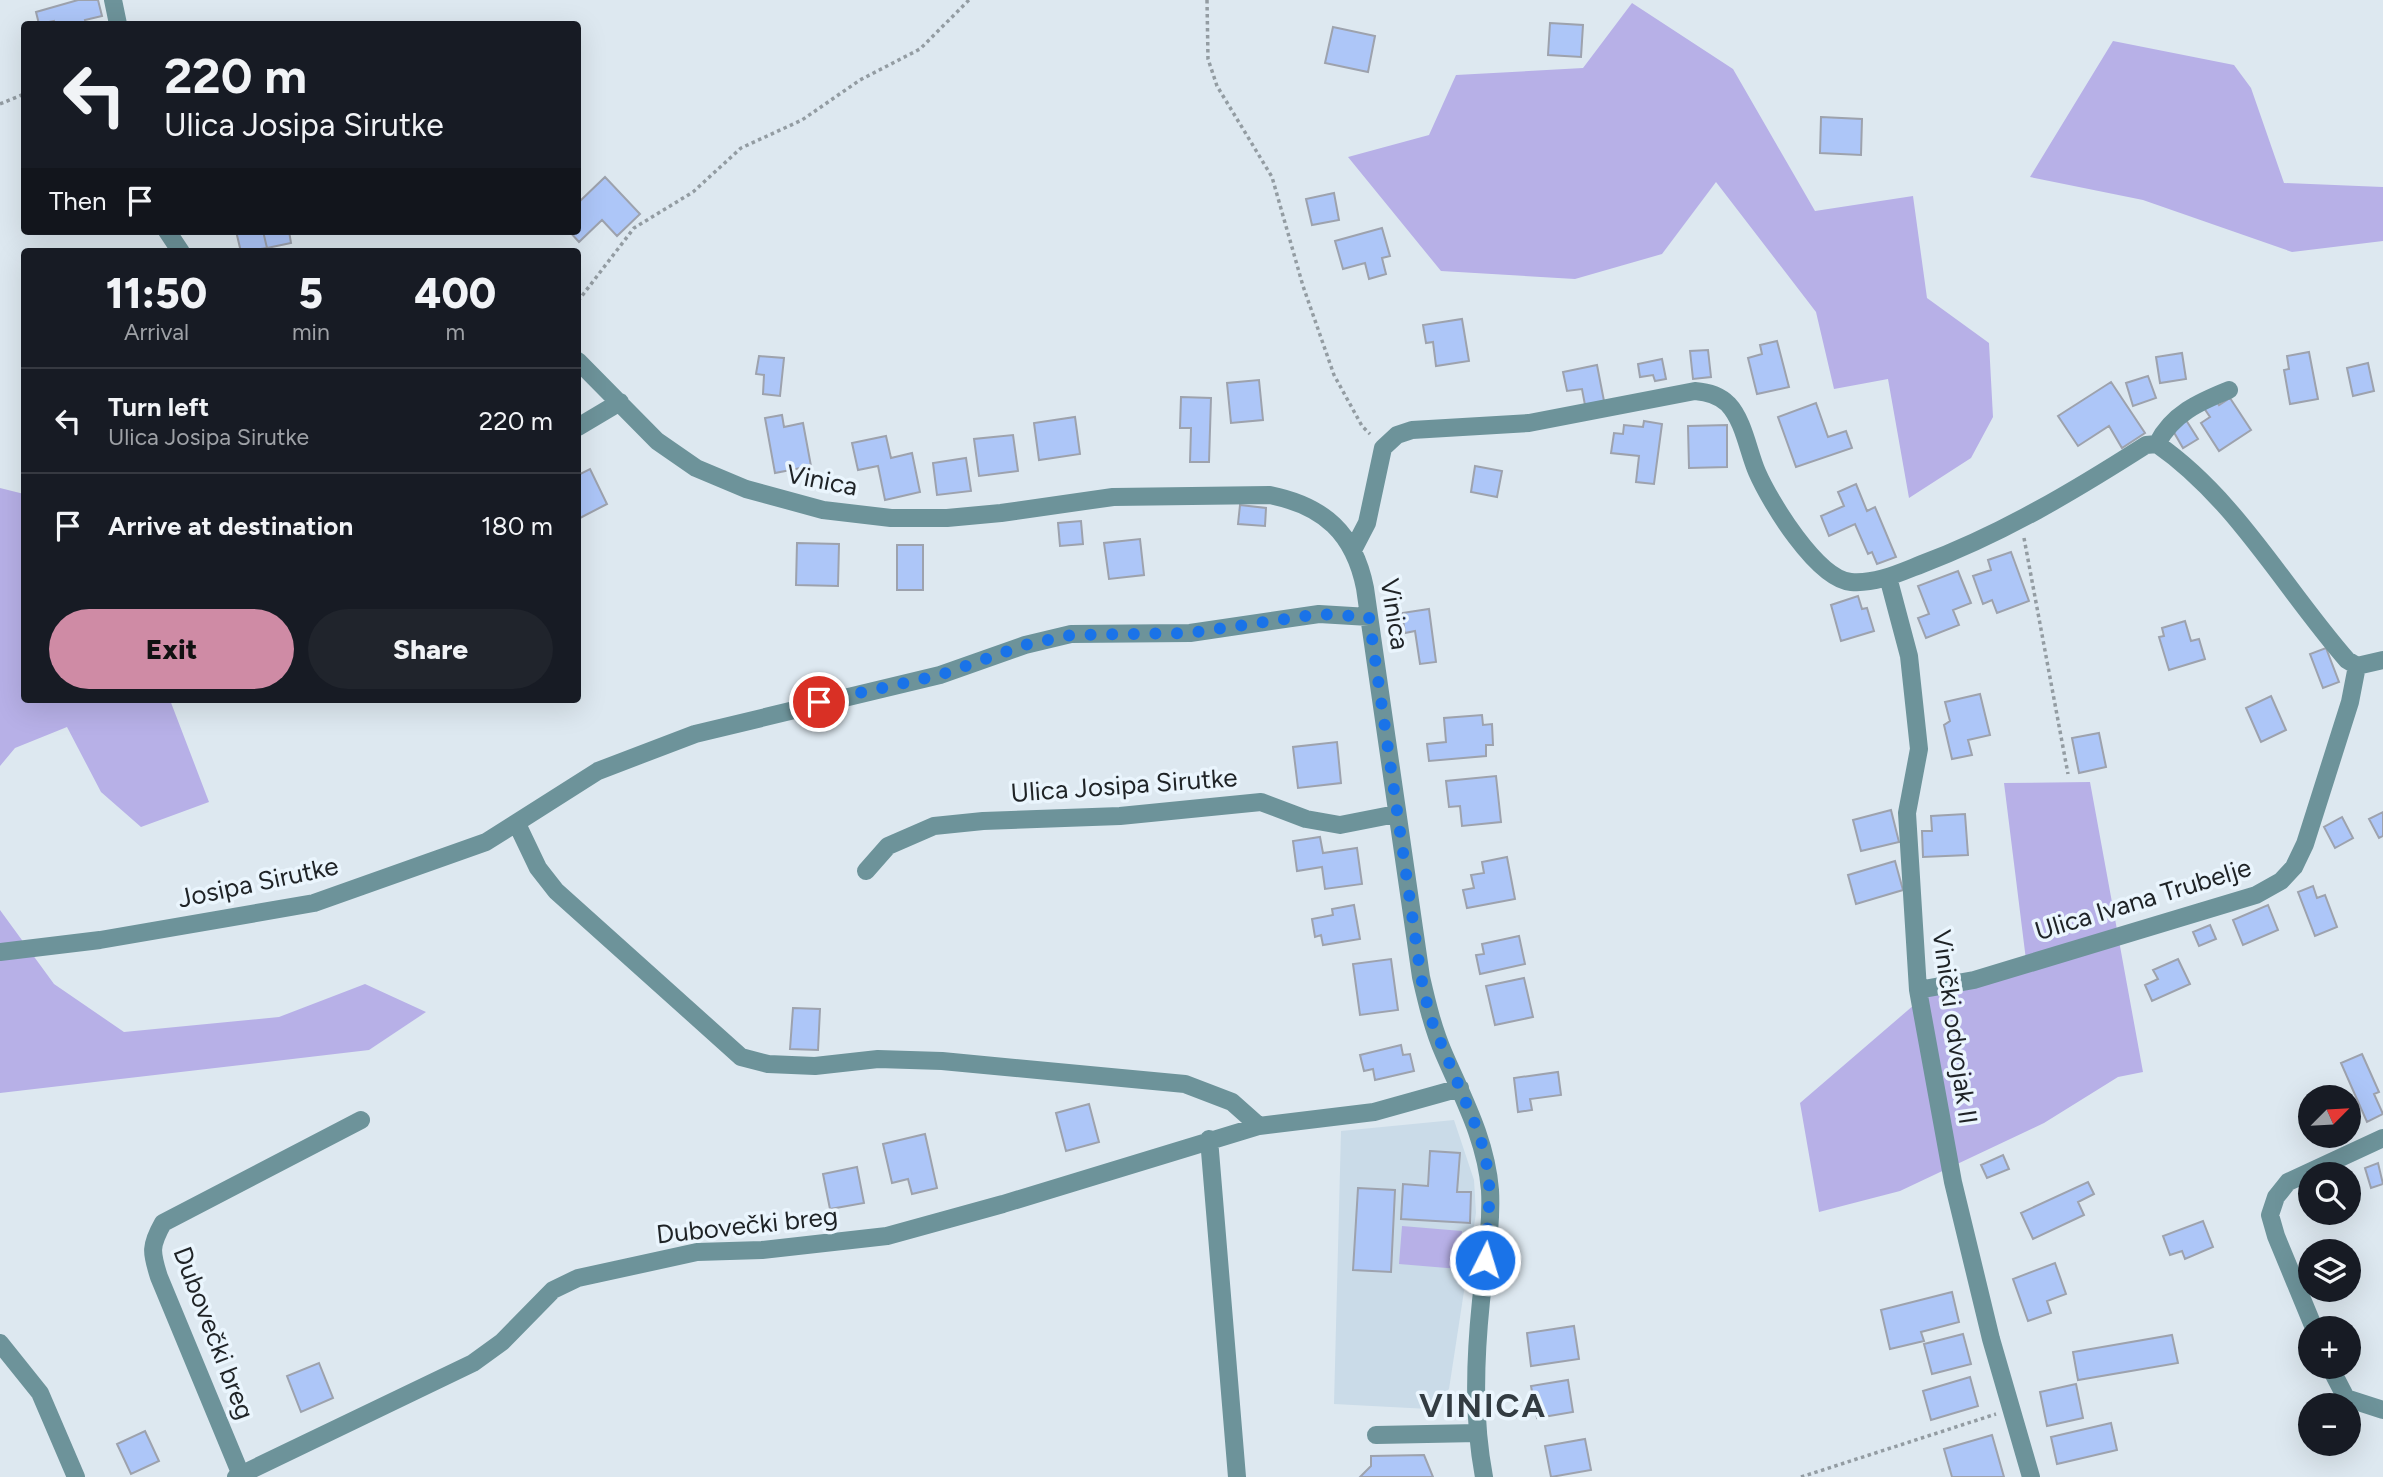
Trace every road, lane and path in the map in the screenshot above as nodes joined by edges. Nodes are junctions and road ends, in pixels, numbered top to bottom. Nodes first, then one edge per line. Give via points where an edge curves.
1 (113, 0) edge
2 (969, 0) edge
3 (1207, 0) edge
4 (117, 21) edge
5 (21, 95) edge
6 (0, 104) edge
7 (581, 297) edge
8 (581, 364) edge
9 (2229, 390) dead end
10 (620, 402) junction
11 (581, 425) edge
12 (2157, 444) junction
13 (1383, 448) junction
14 (2018, 523) junction
15 (1353, 548) junction
16 (1888, 577) junction
17 (1369, 617) junction
18 (2383, 660) edge
19 (2357, 666) junction
20 (2068, 775) dead end
21 (1396, 814) junction
22 (517, 824) junction
23 (866, 871) dead end
24 (0, 952) edge
25 (1917, 990) junction
26 (1460, 1088) junction
27 (361, 1120) dead end
28 (1259, 1126) junction
29 (2383, 1138) edge
30 (1209, 1139) junction
31 (2309, 1316) edge
32 (0, 1343) edge
33 (2336, 1379) edge
34 (2012, 1409) junction
35 (2383, 1410) edge
36 (1478, 1433) junction
37 (1376, 1435) dead end
38 (238, 1476) edge
39 (76, 1477) edge
40 (1237, 1477) edge
41 (1484, 1477) edge
42 (1801, 1477) edge
43 (2031, 1477) edge

1 - 4 street
2 - 7 path via 920,49 860,80 803,120 741,148 693,192 634,228
3 - 13 path via 1208,59 1217,86 1272,177 1334,374 1362,426
5 - 6 path
8 - 10 street, Vinica
9 - 12 street via 2196,403 2163,431
10 - 11 street
10 - 15 street, Vinica via 657,441 696,468 746,489 823,510 891,518 947,517 1113,497 1270,495 1296,500 1317,512 1338,528
12 - 14 street via 2146,445
12 - 19 street via 2186,464 2273,562 2338,650
13 - 15 street via 1367,523
13 - 16 street via 1397,435 1412,430 1529,423 1708,392 1736,416 1770,497 1819,564 1833,577 1849,582
14 - 16 street
14 - 20 path
15 - 17 street, Vinica
16 - 25 street, Vinički odvojak II via 1909,656 1919,749 1907,813
17 - 21 street, Vinica
17 - 22 street via 1319,614 1190,633 1071,635 1025,645 940,675 695,734 598,771
18 - 19 street
19 - 25 street, Ulica Ivana Trubelje via 2305,844 2281,881 2256,895 1975,980
21 - 23 street, Ulica Josipa Sirutke via 1340,825 1306,819 1261,802 1120,816 934,826 888,846
21 - 26 street, Vinica via 1430,1017
22 - 24 street, Josipa Sirutke via 486,842 314,903 100,940
22 - 28 street via 538,868 556,891 741,1056 768,1064 815,1066 878,1059 942,1061 1185,1084 1232,1102
25 - 34 street, Vinički odvojak II via 1953,1182
26 - 28 street, Dubovečki breg via 1374,1112
26 - 36 street, Vinica via 1480,1136 1490,1193 1478,1332
27 - 38 street, Dubovečki breg via 163,1223 155,1237 151,1252 159,1277
28 - 30 street, Dubovečki breg
29 - 31 street via 2288,1182 2276,1197 2270,1214 2276,1236
30 - 38 street, Dubovečki breg via 887,1236 697,1252 578,1278 554,1290 502,1342 472,1363
30 - 40 street
32 - 39 street via 40,1392
33 - 35 street via 2347,1398
34 - 42 path
34 - 43 street, Vinički odvojak II
36 - 37 street
36 - 41 street, Vinica

